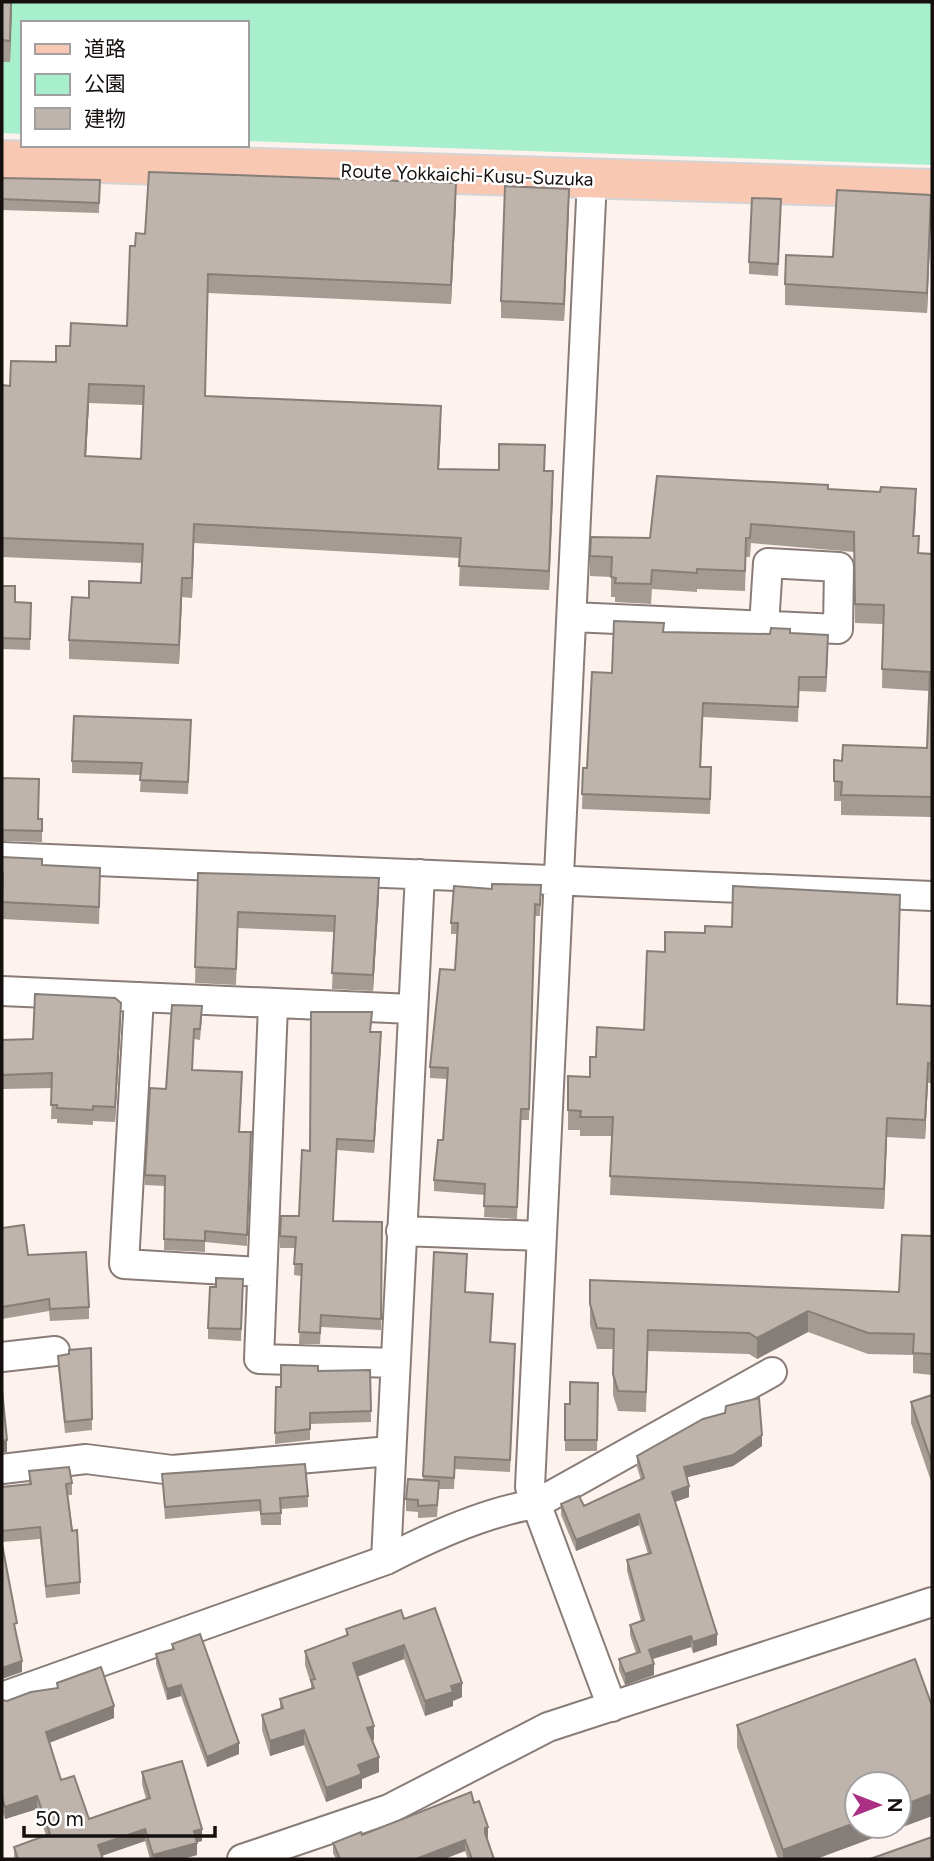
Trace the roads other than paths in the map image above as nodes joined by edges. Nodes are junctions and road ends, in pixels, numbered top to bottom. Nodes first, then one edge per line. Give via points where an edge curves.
1 (2, 160) edge
2 (592, 179) junction
3 (932, 189) edge
4 (572, 617) junction
5 (764, 626) dead end
6 (2, 857) edge
7 (421, 874) junction
8 (559, 879) junction
9 (932, 896) edge
10 (2, 991) edge
11 (139, 998) junction
12 (273, 1005) junction
13 (412, 1009) junction
14 (401, 1231) junction
15 (541, 1236) junction
16 (261, 1272) junction
17 (55, 1351) dead end
18 (2, 1357) edge
19 (394, 1363) junction
20 (772, 1372) dead end
21 (390, 1451) junction
22 (2, 1469) edge
23 (537, 1504) junction
24 (386, 1560) junction
25 (932, 1602) edge
26 (2, 1697) edge
27 (612, 1707) junction
28 (242, 1859) edge

1 - 2 main road, Route Yokkaichi-Kusu-Suzuka
2 - 3 main road, Route Yokkaichi-Kusu-Suzuka
2 - 4 street
4 - 5 street
4 - 8 street
6 - 7 street
7 - 8 street
7 - 13 street
8 - 9 street
8 - 15 street
10 - 11 street
11 - 12 street
11 - 16 street via 124,1264
12 - 13 street
12 - 16 street
13 - 14 street
14 - 15 street
14 - 19 street
15 - 23 street via 530,1487
16 - 19 street via 259,1359
17 - 18 street
19 - 21 street
20 - 23 street
21 - 22 street via 172,1470 86,1459
21 - 24 street
23 - 24 street via 513,1508
23 - 27 street
24 - 26 street
25 - 27 street
27 - 28 street via 548,1727 389,1809

